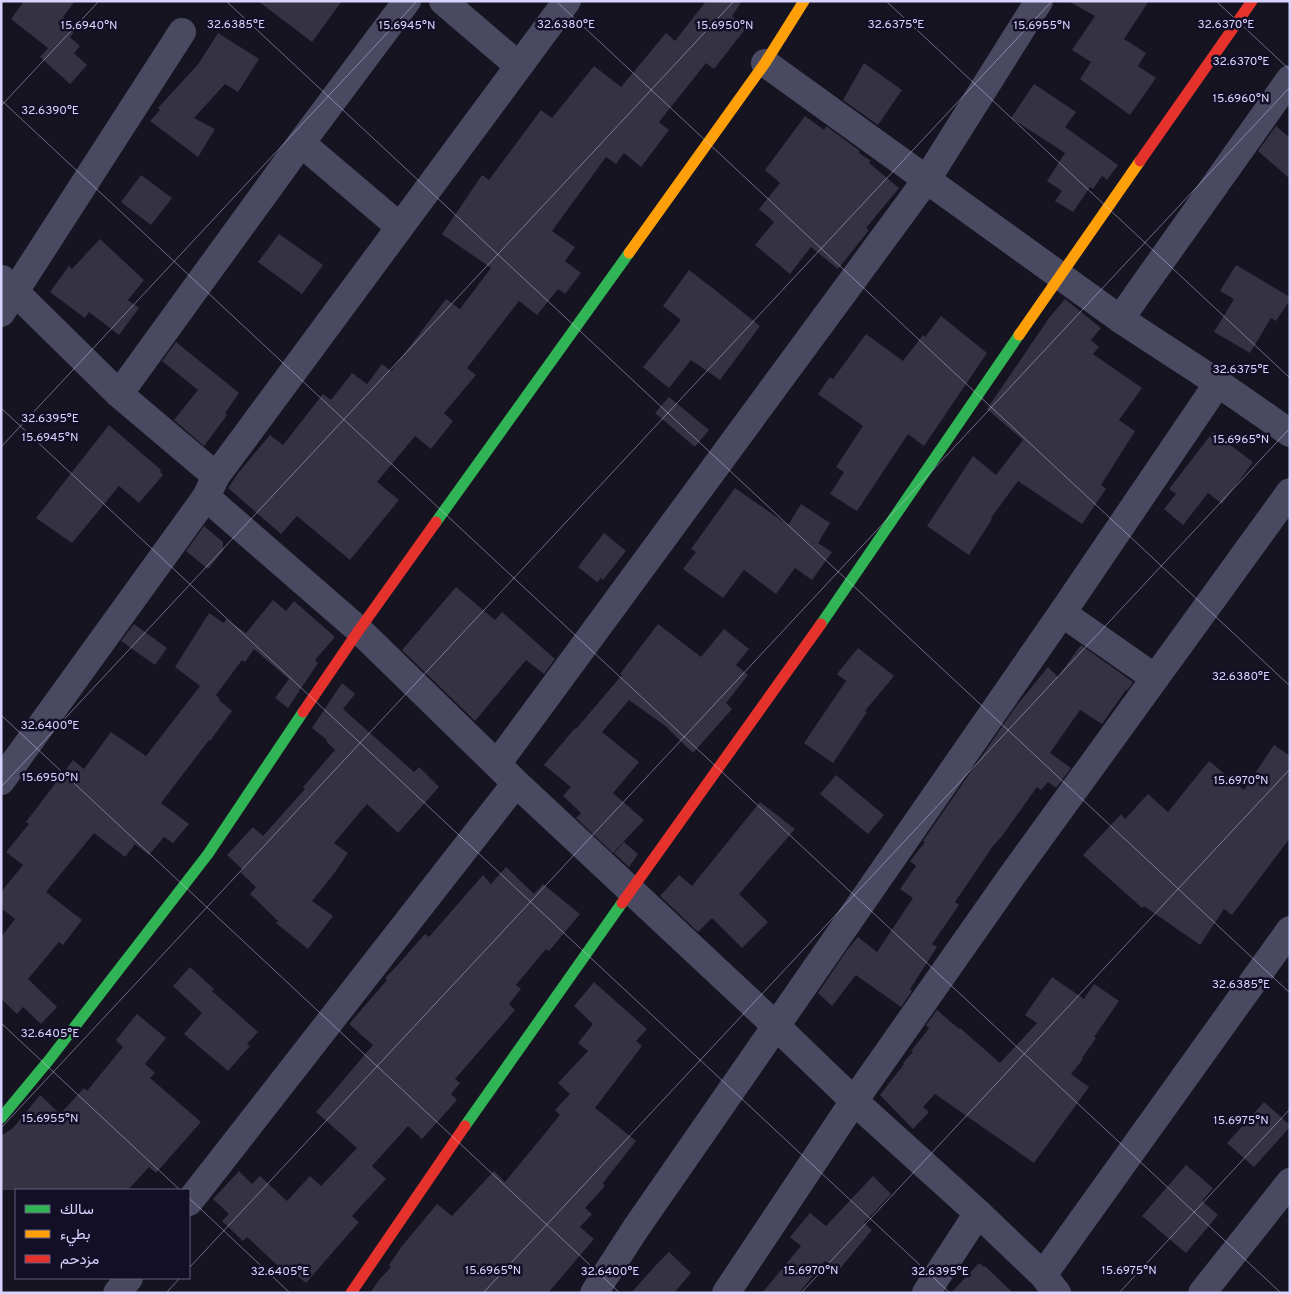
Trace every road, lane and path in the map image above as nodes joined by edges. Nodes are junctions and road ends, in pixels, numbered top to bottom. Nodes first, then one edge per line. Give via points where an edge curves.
1 (407, 1) edge
2 (443, 1) edge
3 (567, 1) edge
4 (804, 1) edge
5 (1039, 1) edge
6 (1252, 1) edge
7 (182, 32) dead end
8 (765, 63) junction
9 (519, 66) junction
10 (1290, 78) edge
11 (301, 143) junction
12 (926, 179) junction
13 (400, 227) junction
14 (1060, 275) junction
15 (6, 294) edge
16 (1120, 318) junction
17 (1218, 383) junction
18 (119, 394) junction
19 (1290, 433) edge
20 (211, 486) junction
21 (1290, 492) edge
22 (1062, 613) junction
23 (360, 630) junction
24 (1155, 678) junction
25 (506, 773) junction
26 (1, 781) edge
27 (631, 891) junction
28 (1290, 930) edge
29 (776, 1026) junction
30 (854, 1101) junction
31 (1, 1118) edge
32 (1290, 1182) edge
33 (190, 1201) edge
34 (978, 1213) junction
35 (128, 1279) edge
36 (1050, 1284) edge
37 (117, 1293) edge
38 (351, 1293) edge
39 (594, 1293) edge
40 (726, 1293) edge
41 (926, 1293) edge
42 (1202, 1293) edge

1 - 11 street
2 - 9 street
3 - 9 street
4 - 8 street
5 - 12 street
6 - 14 street
7 - 15 street
8 - 12 street
8 - 23 street
9 - 13 street
10 - 16 street
11 - 13 street
11 - 18 street
12 - 14 street
12 - 25 street
13 - 20 street
14 - 16 street
14 - 27 street via 810,639
15 - 18 street
16 - 17 street
17 - 19 street
17 - 22 street
18 - 20 street
20 - 23 street
20 - 26 street
21 - 24 street
22 - 24 street
22 - 29 street
23 - 25 street
23 - 31 street via 208,854
24 - 30 street
25 - 27 street
25 - 33 street
27 - 29 street
27 - 38 street
28 - 36 street
29 - 30 street
29 - 39 street
30 - 34 street
30 - 40 street
32 - 42 street
34 - 36 street
34 - 41 street
35 - 37 street

